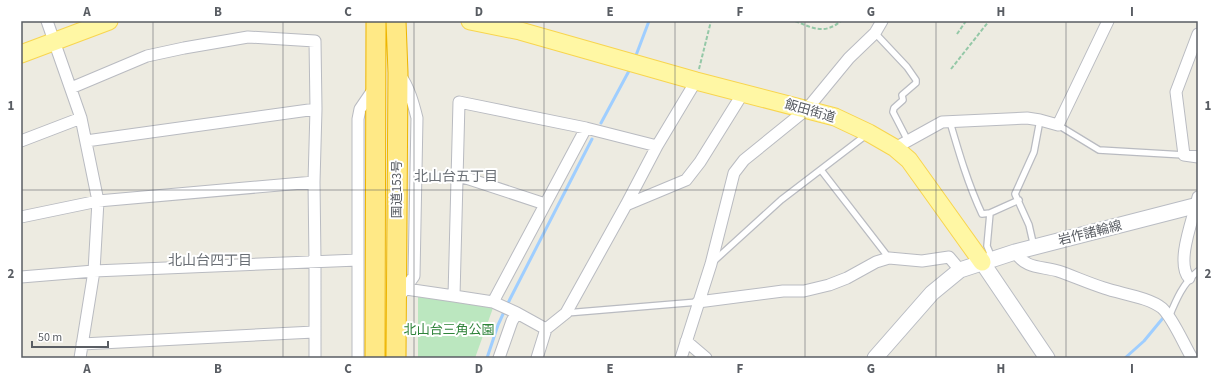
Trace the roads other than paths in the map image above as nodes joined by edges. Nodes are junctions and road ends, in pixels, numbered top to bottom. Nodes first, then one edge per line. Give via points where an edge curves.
1 (47, 21) edge
2 (109, 21) edge
3 (376, 21) edge
4 (396, 21) edge
5 (470, 21) edge
6 (882, 21) edge
7 (1108, 21) edge
8 (519, 26) edge
9 (875, 33) junction
10 (1198, 34) edge
11 (54, 41) junction
12 (21, 54) edge
13 (696, 81) junction
14 (376, 85) junction
15 (70, 88) junction
16 (743, 93) junction
17 (316, 109) junction
18 (807, 110) junction
19 (81, 118) junction
20 (1040, 120) junction
21 (950, 122) junction
22 (1058, 125) junction
23 (586, 128) junction
24 (869, 132) junction
25 (21, 141) edge
26 (86, 141) junction
27 (902, 145) junction
28 (657, 146) junction
29 (1184, 155) junction
30 (1198, 157) edge
31 (822, 170) junction
32 (458, 176) junction
33 (314, 182) junction
34 (1019, 200) junction
35 (98, 201) junction
36 (1197, 202) edge
37 (545, 204) junction
38 (626, 205) junction
39 (990, 213) junction
40 (21, 217) edge
41 (1034, 247) junction
42 (1014, 252) junction
43 (888, 258) junction
44 (358, 260) junction
45 (987, 260) junction
46 (315, 261) junction
47 (711, 264) junction
48 (960, 270) junction
49 (94, 271) junction
50 (1198, 271) edge
51 (21, 277) edge
52 (1189, 278) junction
53 (401, 295) junction
54 (454, 296) junction
55 (698, 302) junction
56 (496, 304) junction
57 (514, 312) junction
58 (566, 313) junction
59 (1169, 317) junction
60 (546, 329) junction
61 (314, 332) junction
62 (686, 341) junction
63 (82, 344) junction
64 (80, 358) edge
65 (314, 358) edge
66 (358, 358) edge
67 (374, 358) edge
68 (396, 358) edge
69 (499, 358) edge
70 (537, 358) edge
71 (681, 358) edge
72 (706, 358) edge
73 (875, 358) edge
74 (1047, 358) edge
75 (1192, 358) edge

1 - 11 street
2 - 11 main road
3 - 14 highway, 国道153号
4 - 53 highway, 国道153号
5 - 8 main road, 飯田街道
6 - 9 street
7 - 22 street
8 - 13 main road, 飯田街道
9 - 18 street via 849,58
9 - 27 lane via 908,66 916,80 916,83 902,95 903,100 893,112
10 - 29 street via 1176,92
11 - 12 main road
11 - 15 street
13 - 16 main road, 飯田街道
13 - 28 street
14 - 44 street via 360,109 358,119
14 - 67 highway, 国道153号
15 - 17 street via 147,56 184,48 248,37 315,41
15 - 19 street
16 - 18 main road, 飯田街道
16 - 38 street via 686,180
17 - 26 street
17 - 33 street
18 - 24 main road, 飯田街道 via 835,117
18 - 47 street via 744,160 734,173
19 - 25 street
19 - 26 street
20 - 21 street via 1027,118
20 - 22 street
20 - 34 lane via 1034,152 1015,194
21 - 27 street via 942,122
21 - 39 lane via 972,192 982,214
22 - 29 lane via 1099,150
23 - 28 street
23 - 32 street via 460,102
23 - 37 street
24 - 27 main road, 飯田街道
24 - 31 lane
26 - 35 street
27 - 45 main road, 飯田街道 via 909,160
28 - 38 street
29 - 30 street
31 - 43 lane
31 - 47 lane via 781,200
32 - 37 street
32 - 54 street
33 - 35 street
33 - 46 street
34 - 39 lane
34 - 41 lane
35 - 40 street
35 - 49 street
36 - 41 main road, 岩作諸輪線
36 - 52 street via 1184,257 1186,275
37 - 56 street
38 - 58 street
39 - 45 lane
41 - 42 main road, 岩作諸輪線
42 - 45 main road, 岩作諸輪線
42 - 59 street via 1027,264 1153,303 1163,309
43 - 48 street via 922,261 949,257
43 - 55 street via 847,278 804,291 783,291
44 - 46 street
44 - 66 street
45 - 48 main road, 岩作諸輪線
45 - 74 main road, 飯田街道
46 - 49 street
46 - 61 street
47 - 55 street
48 - 73 main road, 岩作諸輪線 via 932,293
49 - 51 street
49 - 63 street
50 - 52 lane
52 - 59 lane
53 - 54 street
53 - 68 highway, 国道153号
54 - 56 street
55 - 58 lane
55 - 62 street
56 - 57 street
57 - 60 street
57 - 69 street
58 - 60 street
59 - 75 street
60 - 70 street
61 - 63 street
61 - 65 street
62 - 71 street
62 - 72 street
63 - 64 street

